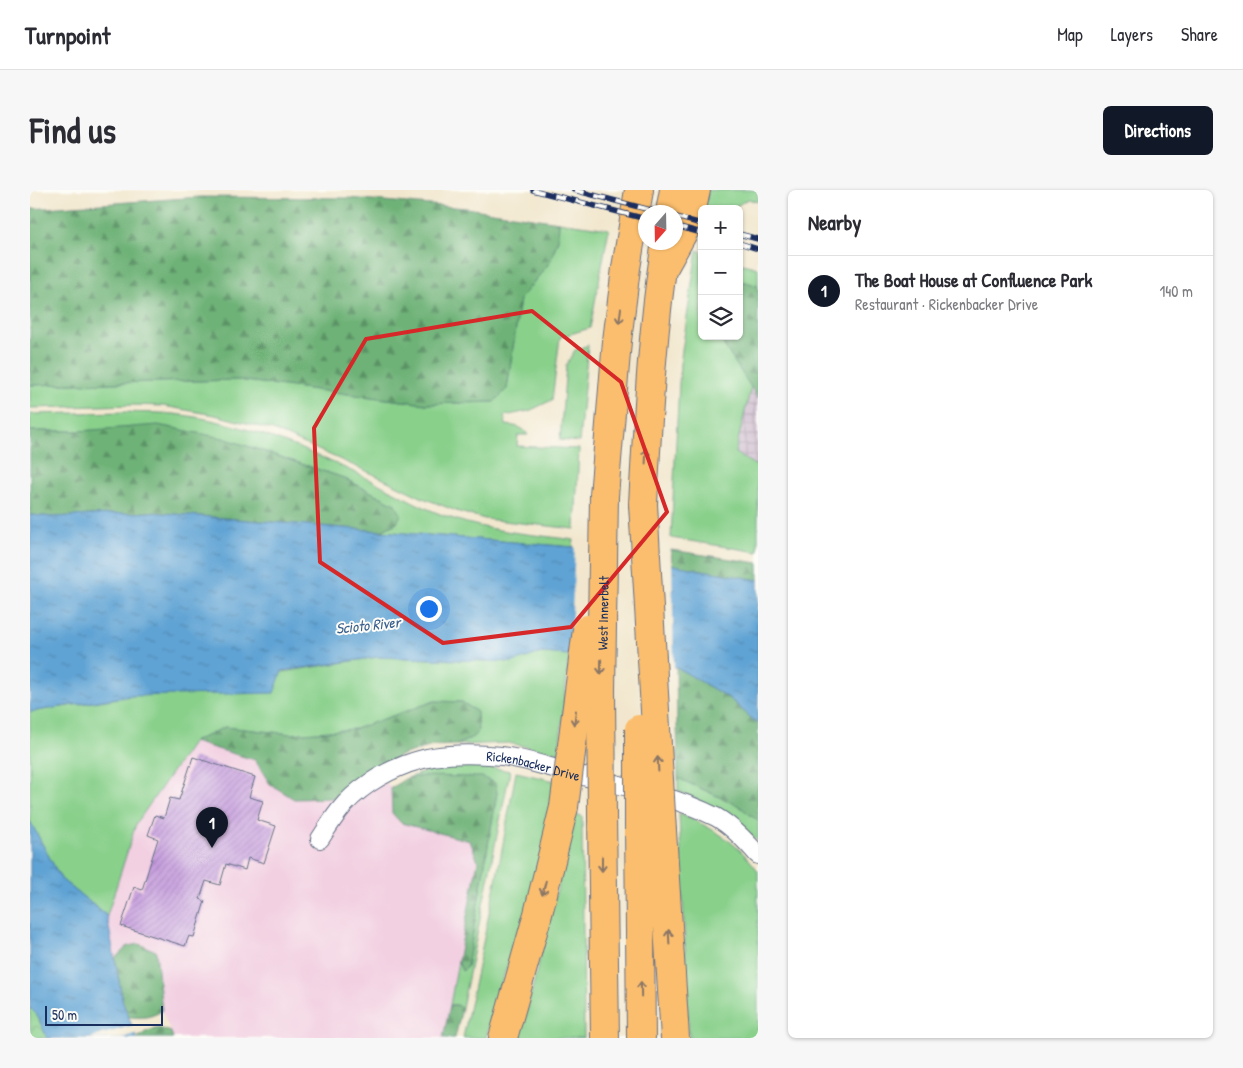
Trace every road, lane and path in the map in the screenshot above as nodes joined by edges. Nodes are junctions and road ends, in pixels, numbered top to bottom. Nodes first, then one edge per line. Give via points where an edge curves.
1 (639, 190) edge
2 (674, 190) edge
3 (696, 190) edge
4 (671, 205) edge
5 (665, 250) edge
6 (661, 272) junction
7 (604, 496) junction
8 (651, 828) junction
9 (320, 840) dead end
10 (758, 855) edge
11 (503, 1038) edge
12 (605, 1038) edge
13 (641, 1038) edge
14 (675, 1038) edge

1 -> 7 highway, West Innerbelt via 617,341
2 - 4 highway
3 - 6 highway via 689,222
5 - 6 highway
8 -> 6 highway, bridge via 639,692 643,504
7 -> 11 highway, bridge via 564,807
7 -> 12 highway, West Innerbelt, bridge via 601,672
13 -> 8 highway
14 -> 8 highway
9 - 10 street, Rickenbacker Drive via 340,810 360,791 386,774 436,756 491,754 679,800 718,818

